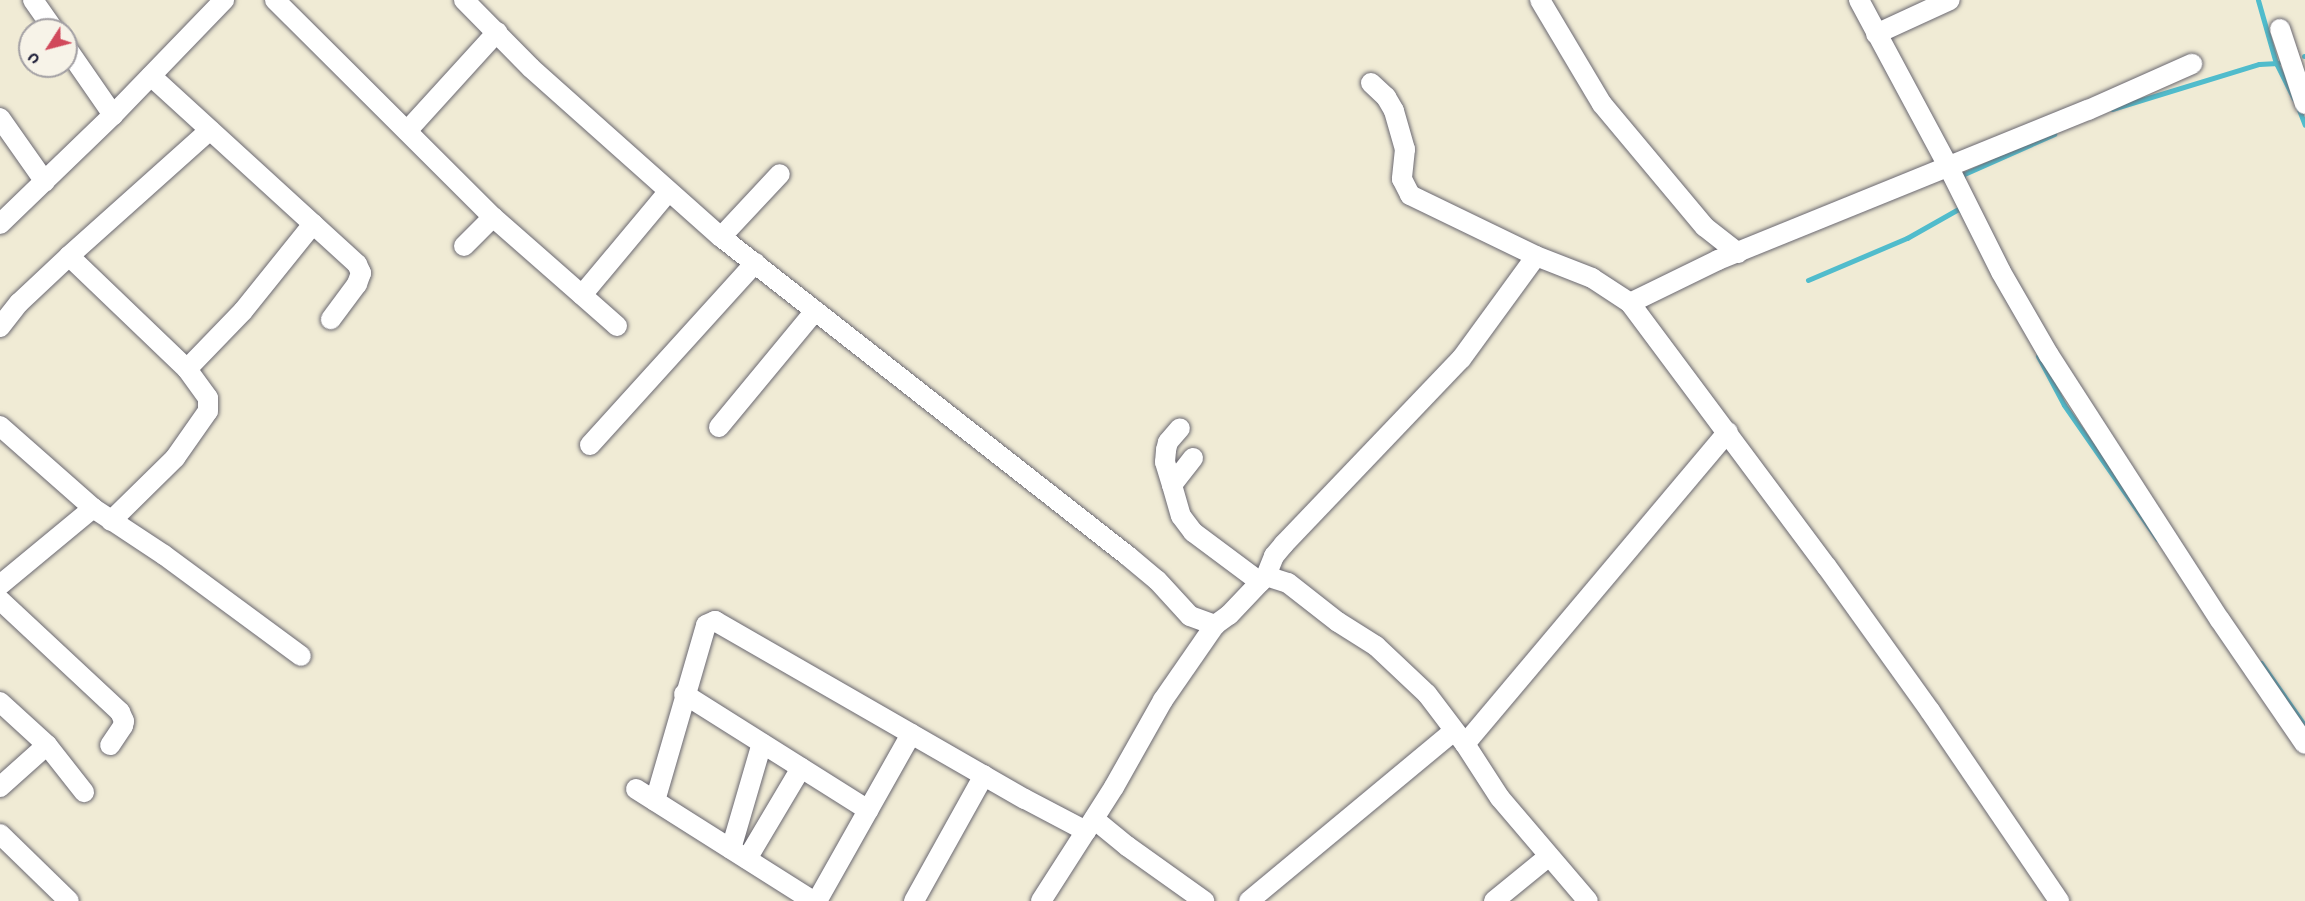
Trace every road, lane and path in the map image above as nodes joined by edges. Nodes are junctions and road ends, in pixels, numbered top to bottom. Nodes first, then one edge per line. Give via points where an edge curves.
1 (33, 0) edge
2 (224, 0) edge
3 (276, 0) edge
4 (464, 0) edge
5 (1539, 0) edge
6 (1859, 0) edge
7 (1950, 0) edge
8 (46, 18) edge
9 (2280, 29) dead end
10 (497, 32) junction
11 (1876, 34) junction
12 (78, 64) edge
13 (2192, 64) dead end
14 (151, 76) junction
15 (1371, 82) dead end
16 (2305, 104) edge
17 (113, 115) junction
18 (0, 118) edge
19 (210, 130) junction
20 (407, 131) junction
21 (1949, 168) junction
22 (780, 174) dead end
23 (45, 182) junction
24 (668, 192) junction
25 (494, 217) junction
26 (0, 224) edge
27 (312, 224) junction
28 (721, 237) junction
29 (464, 246) dead end
30 (1738, 253) junction
31 (69, 256) junction
32 (1536, 256) junction
33 (754, 264) junction
34 (582, 295) junction
35 (1630, 303) junction
36 (815, 311) junction
37 (331, 319) dead end
38 (617, 326) dead end
39 (0, 327) edge
40 (187, 369) junction
41 (0, 426) edge
42 (719, 427) dead end
43 (1180, 429) dead end
44 (1728, 432) junction
45 (590, 445) dead end
46 (1193, 458) dead end
47 (1172, 484) junction
48 (93, 508) junction
49 (111, 521) junction
50 (1263, 579) junction
51 (0, 585) edge
52 (0, 600) edge
53 (1215, 625) junction
54 (301, 656) dead end
55 (684, 694) junction
56 (0, 702) edge
57 (911, 734) junction
58 (1460, 737) junction
59 (762, 743) junction
60 (2305, 744) edge
61 (47, 745) junction
62 (110, 745) dead end
63 (801, 768) junction
64 (984, 775) junction
65 (0, 787) edge
66 (636, 789) dead end
67 (84, 792) dead end
68 (655, 801) junction
69 (868, 810) junction
70 (1090, 825) junction
71 (0, 834) edge
72 (739, 854) junction
73 (1548, 857) junction
74 (69, 901) edge
75 (815, 901) edge
76 (914, 901) edge
77 (1041, 901) edge
78 (1204, 901) edge
79 (1249, 901) edge
80 (1494, 901) edge
81 (1588, 901) edge
82 (2059, 901) edge

1 - 8 street
2 - 14 street
3 - 20 street
4 - 10 street
5 - 30 street via 1602,104 1705,227
6 - 11 street
7 - 11 street
9 - 16 street
10 - 20 street
10 - 24 street via 531,68
11 - 21 street
12 - 17 street
13 - 21 street
14 - 17 street
14 - 19 street
15 - 32 street via 1394,111 1405,149 1402,179 1410,195
17 - 23 street
18 - 23 street
19 - 27 street
19 - 31 street
20 - 25 street
21 - 30 street
21 - 60 street via 2001,272 2094,428
22 - 28 street
23 - 26 street
24 - 28 street
24 - 34 street
25 - 29 street
25 - 34 street
27 - 37 street via 347,254 361,273
27 - 40 street via 243,311
28 - 33 street
30 - 35 street
31 - 39 street via 19,303
31 - 40 street
32 - 35 street via 1592,278
32 - 50 street via 1461,359 1284,544
33 - 36 street
33 - 45 street
34 - 38 street
35 - 44 street
36 - 42 street
36 - 53 street via 1128,556 1190,616
40 - 49 street via 208,398 208,411 175,458
41 - 48 street
43 - 47 street via 1166,450 1165,462
44 - 58 street
44 - 82 street via 1930,711
46 - 47 street
47 - 50 street via 1181,516 1192,532
48 - 49 street
48 - 51 street
49 - 54 street
50 - 53 street
50 - 58 street via 1288,583 1376,646 1427,694
52 - 62 street via 120,712 123,726
53 - 70 street via 1163,700
55 - 57 street via 706,625 715,621
55 - 59 street
55 - 68 street
56 - 61 street
57 - 64 street
57 - 69 street
58 - 73 street via 1500,798
58 - 79 street
59 - 63 street
59 - 72 street
61 - 65 street
61 - 67 street
63 - 69 street
63 - 72 street
64 - 70 street
64 - 76 street
66 - 68 street
68 - 72 street
69 - 75 street
70 - 77 street
70 - 78 street
71 - 74 street
72 - 75 street
73 - 80 street
73 - 81 street

